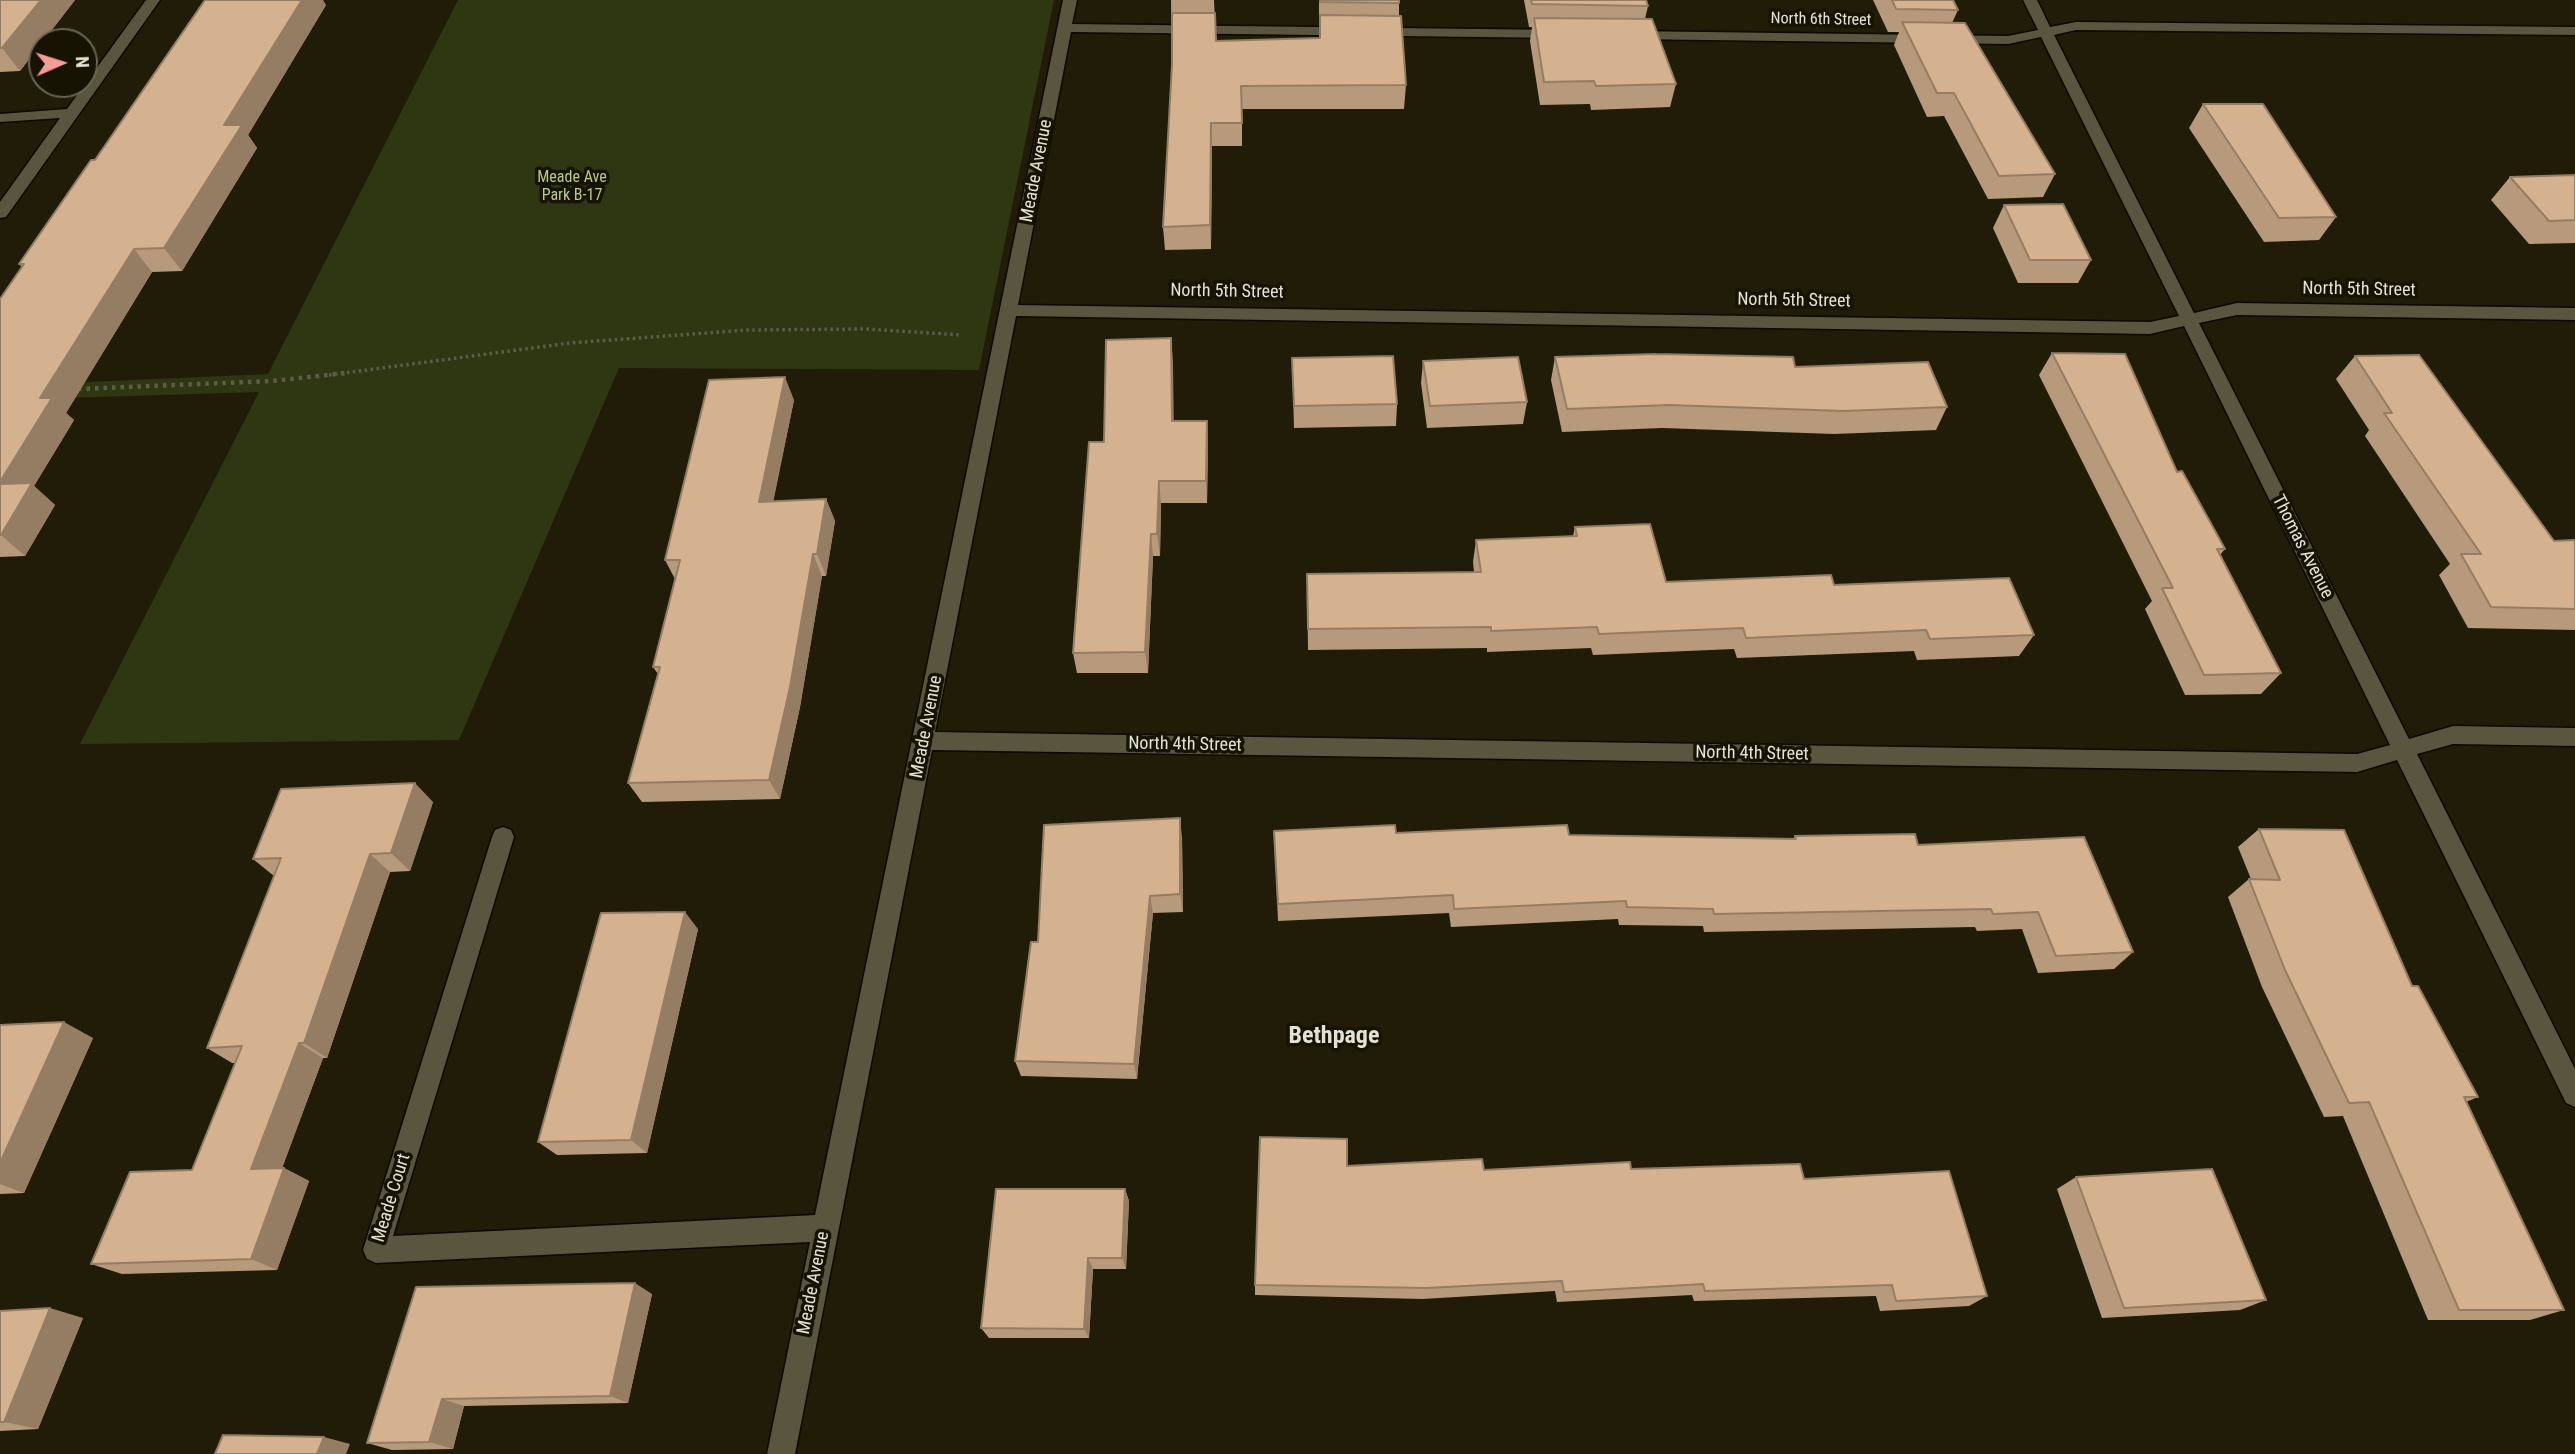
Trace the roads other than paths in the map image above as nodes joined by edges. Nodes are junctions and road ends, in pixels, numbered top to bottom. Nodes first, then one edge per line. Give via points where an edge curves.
1 (153, 0) edge
2 (1070, 0) edge
3 (2029, 0) edge
4 (1065, 28) junction
5 (2575, 31) edge
6 (2045, 32) junction
7 (1578, 34) edge
8 (1619, 35) edge
9 (72, 113) junction
10 (0, 118) edge
11 (0, 214) edge
12 (1010, 310) junction
13 (2575, 314) edge
14 (2188, 320) junction
15 (2575, 737) edge
16 (925, 741) junction
17 (2404, 750) junction
18 (503, 837) dead end
19 (2575, 1095) edge
20 (824, 1228) junction
21 (781, 1454) edge

1 - 9 street
2 - 4 street, Meade Avenue
3 - 6 street, Thomas Avenue
4 - 7 street
4 - 12 street, Meade Avenue
5 - 6 street, North 6th Street via 2076,26
6 - 8 street, North 6th Street via 2008,40
6 - 14 street, Thomas Avenue
9 - 10 street
9 - 11 street
12 - 14 street, North 5th Street via 2150,328
12 - 16 street, Meade Avenue
13 - 14 street, North 5th Street via 2237,309
14 - 17 street, Thomas Avenue
15 - 17 street, North 4th Street via 2453,735
16 - 17 street, North 4th Street via 2357,763
16 - 20 street, Meade Avenue
17 - 19 street, Thomas Avenue
18 - 20 street, Meade Court via 376,1251
20 - 21 street, Meade Avenue

